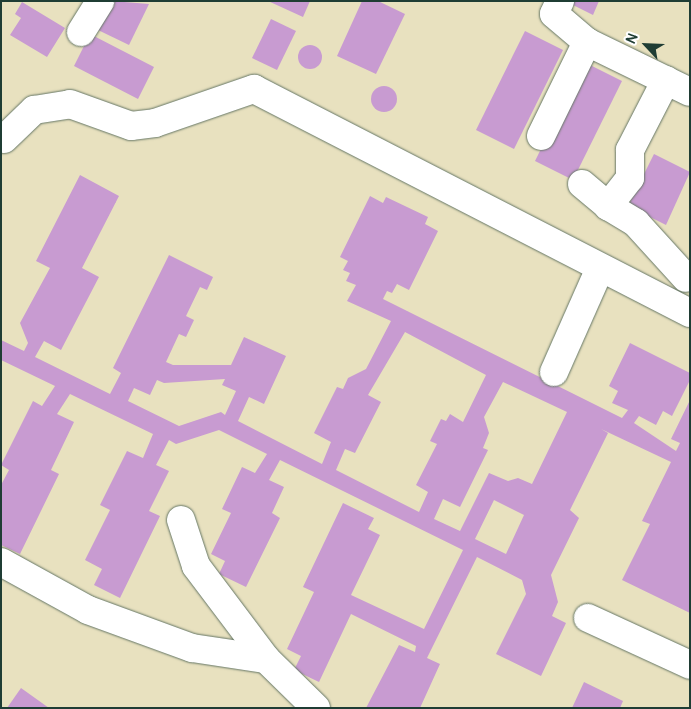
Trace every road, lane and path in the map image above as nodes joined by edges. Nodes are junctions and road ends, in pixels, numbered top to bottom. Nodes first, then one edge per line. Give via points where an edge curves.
1 (100, 1) edge
2 (560, 1) edge
3 (81, 32) dead end
4 (587, 42) junction
5 (666, 80) junction
6 (690, 92) edge
7 (541, 136) dead end
8 (4, 138) dead end
9 (582, 184) dead end
10 (608, 206) junction
11 (600, 268) junction
12 (688, 274) edge
13 (681, 309) edge
14 (554, 372) dead end
15 (181, 520) dead end
16 (1, 562) edge
17 (588, 618) dead end
18 (266, 659) junction
19 (690, 665) edge
20 (316, 708) edge

1 - 3 street
2 - 4 street via 554,14
4 - 5 street
4 - 7 street
5 - 6 street
5 - 10 street via 630,150 630,178
8 - 11 street via 34,110 70,104 131,126 155,123 254,89
9 - 10 street
10 - 12 street via 636,223
11 - 13 street
11 - 14 street
12 - 13 street
15 - 18 street via 196,566
16 - 18 street via 88,610 192,648
17 - 19 street
18 - 20 street

